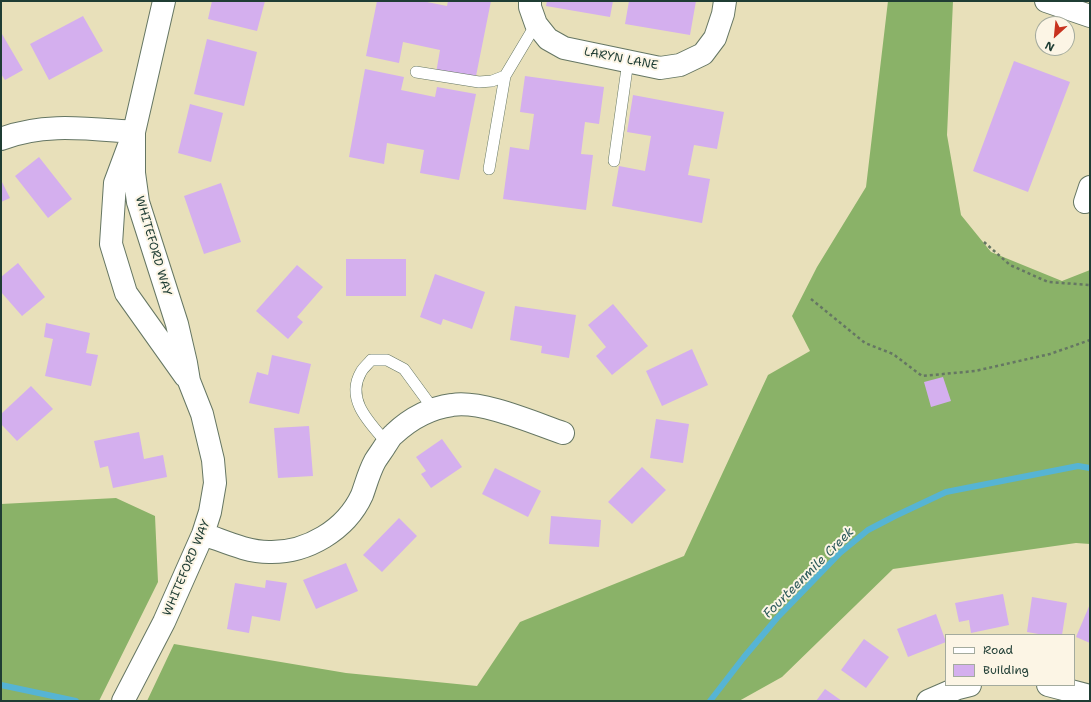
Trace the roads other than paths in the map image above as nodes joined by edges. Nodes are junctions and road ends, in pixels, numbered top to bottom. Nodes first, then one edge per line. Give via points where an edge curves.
1 (164, 1) edge
2 (530, 1) edge
3 (725, 1) edge
4 (1046, 1) edge
5 (1090, 16) edge
6 (536, 24) junction
7 (628, 61) junction
8 (416, 72) dead end
9 (505, 76) junction
10 (134, 132) junction
11 (1, 139) edge
12 (614, 161) dead end
13 (489, 169) dead end
14 (189, 382) junction
15 (434, 410) junction
16 (563, 433) dead end
17 (387, 443) junction
18 (202, 534) junction
19 (966, 686) edge
20 (1052, 686) edge
21 (1090, 696) edge
22 (123, 701) edge
23 (928, 701) edge

1 - 10 street, WHITEFORD WAY
2 - 6 street, LARYN LANE
3 - 7 street, LARYN LANE via 715,38 703,54 680,65 660,68
4 - 5 street
6 - 7 street, LARYN LANE via 548,39 564,48
6 - 9 lane
7 - 12 lane
8 - 9 lane via 479,82
9 - 13 lane
10 - 11 street via 61,127
10 - 14 street, WHITEFORD WAY via 134,173 138,202 177,324
10 - 14 street, WHITEFORD WAY via 114,183 111,244 126,293
14 - 18 street, WHITEFORD WAY via 202,414 213,460 215,483 210,512
15 - 16 street via 453,405 474,405
15 - 17 street via 422,413 393,434
15 - 17 lane via 404,369 387,360 371,360 361,371 355,386 357,403
17 - 18 street via 352,511 336,529 312,544 290,551 268,552 246,549
18 - 22 street, WHITEFORD WAY via 164,622
19 - 23 street
20 - 21 street

